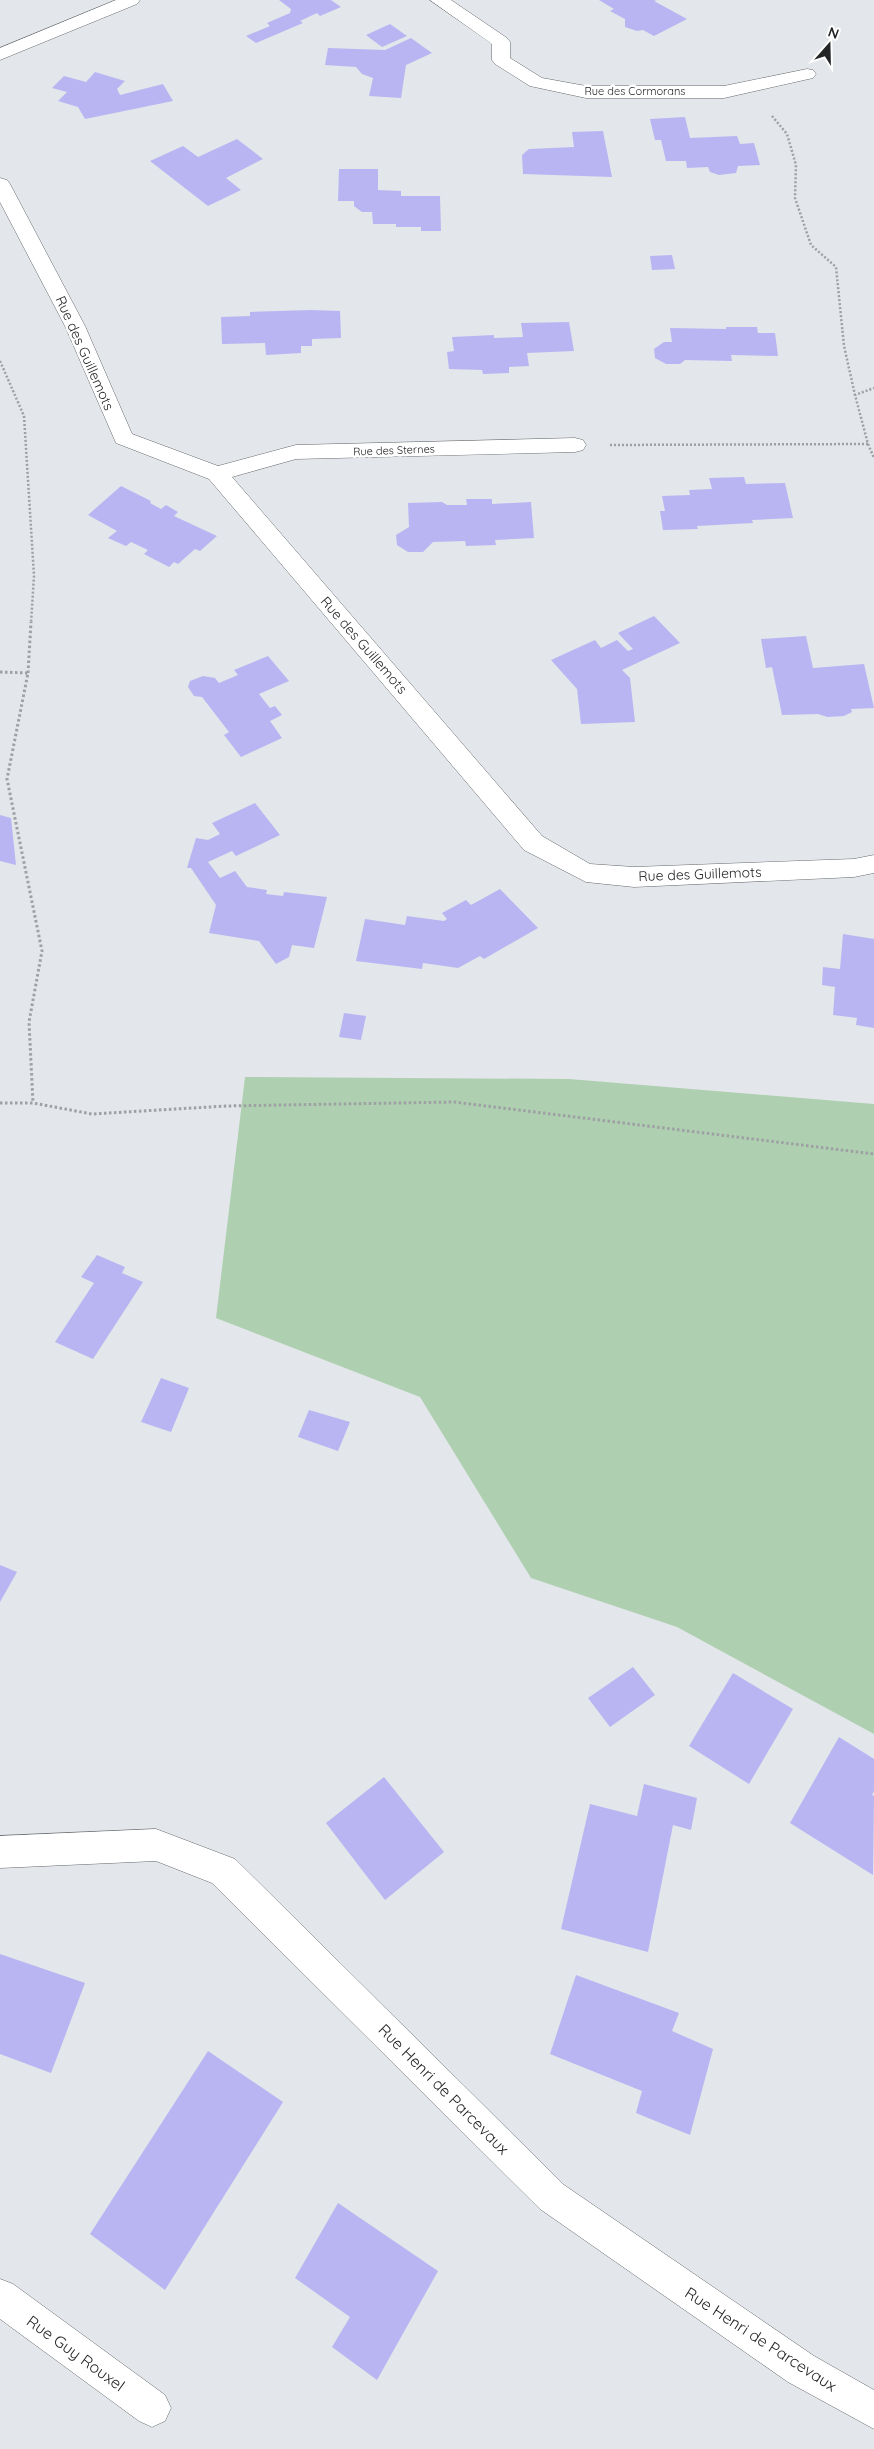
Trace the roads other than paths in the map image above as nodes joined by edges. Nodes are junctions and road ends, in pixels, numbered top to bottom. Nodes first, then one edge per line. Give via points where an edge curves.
1 (131, 0) edge
2 (439, 0) edge
3 (0, 55) edge
4 (808, 74) dead end
5 (0, 184) edge
6 (575, 445) road end
7 (217, 474) junction
8 (874, 864) edge
9 (0, 1852) edge
10 (0, 2297) edge
11 (152, 2408) dead end
12 (874, 2410) edge

1 - 3 street
2 - 4 street, Rue des Cormorans via 501,42 501,60 536,82 586,92 724,92
5 - 7 street, Rue des Guillemots via 74,326 123,438
6 - 7 street, Rue des Sternes via 296,452
7 - 8 street, Rue des Guillemots via 533,843 586,873 634,877 854,868
9 - 12 street, Rue Henri de Parcevaux via 156,1845 223,1871 552,2198 801,2369
10 - 11 street, Rue Guy Rouxel

